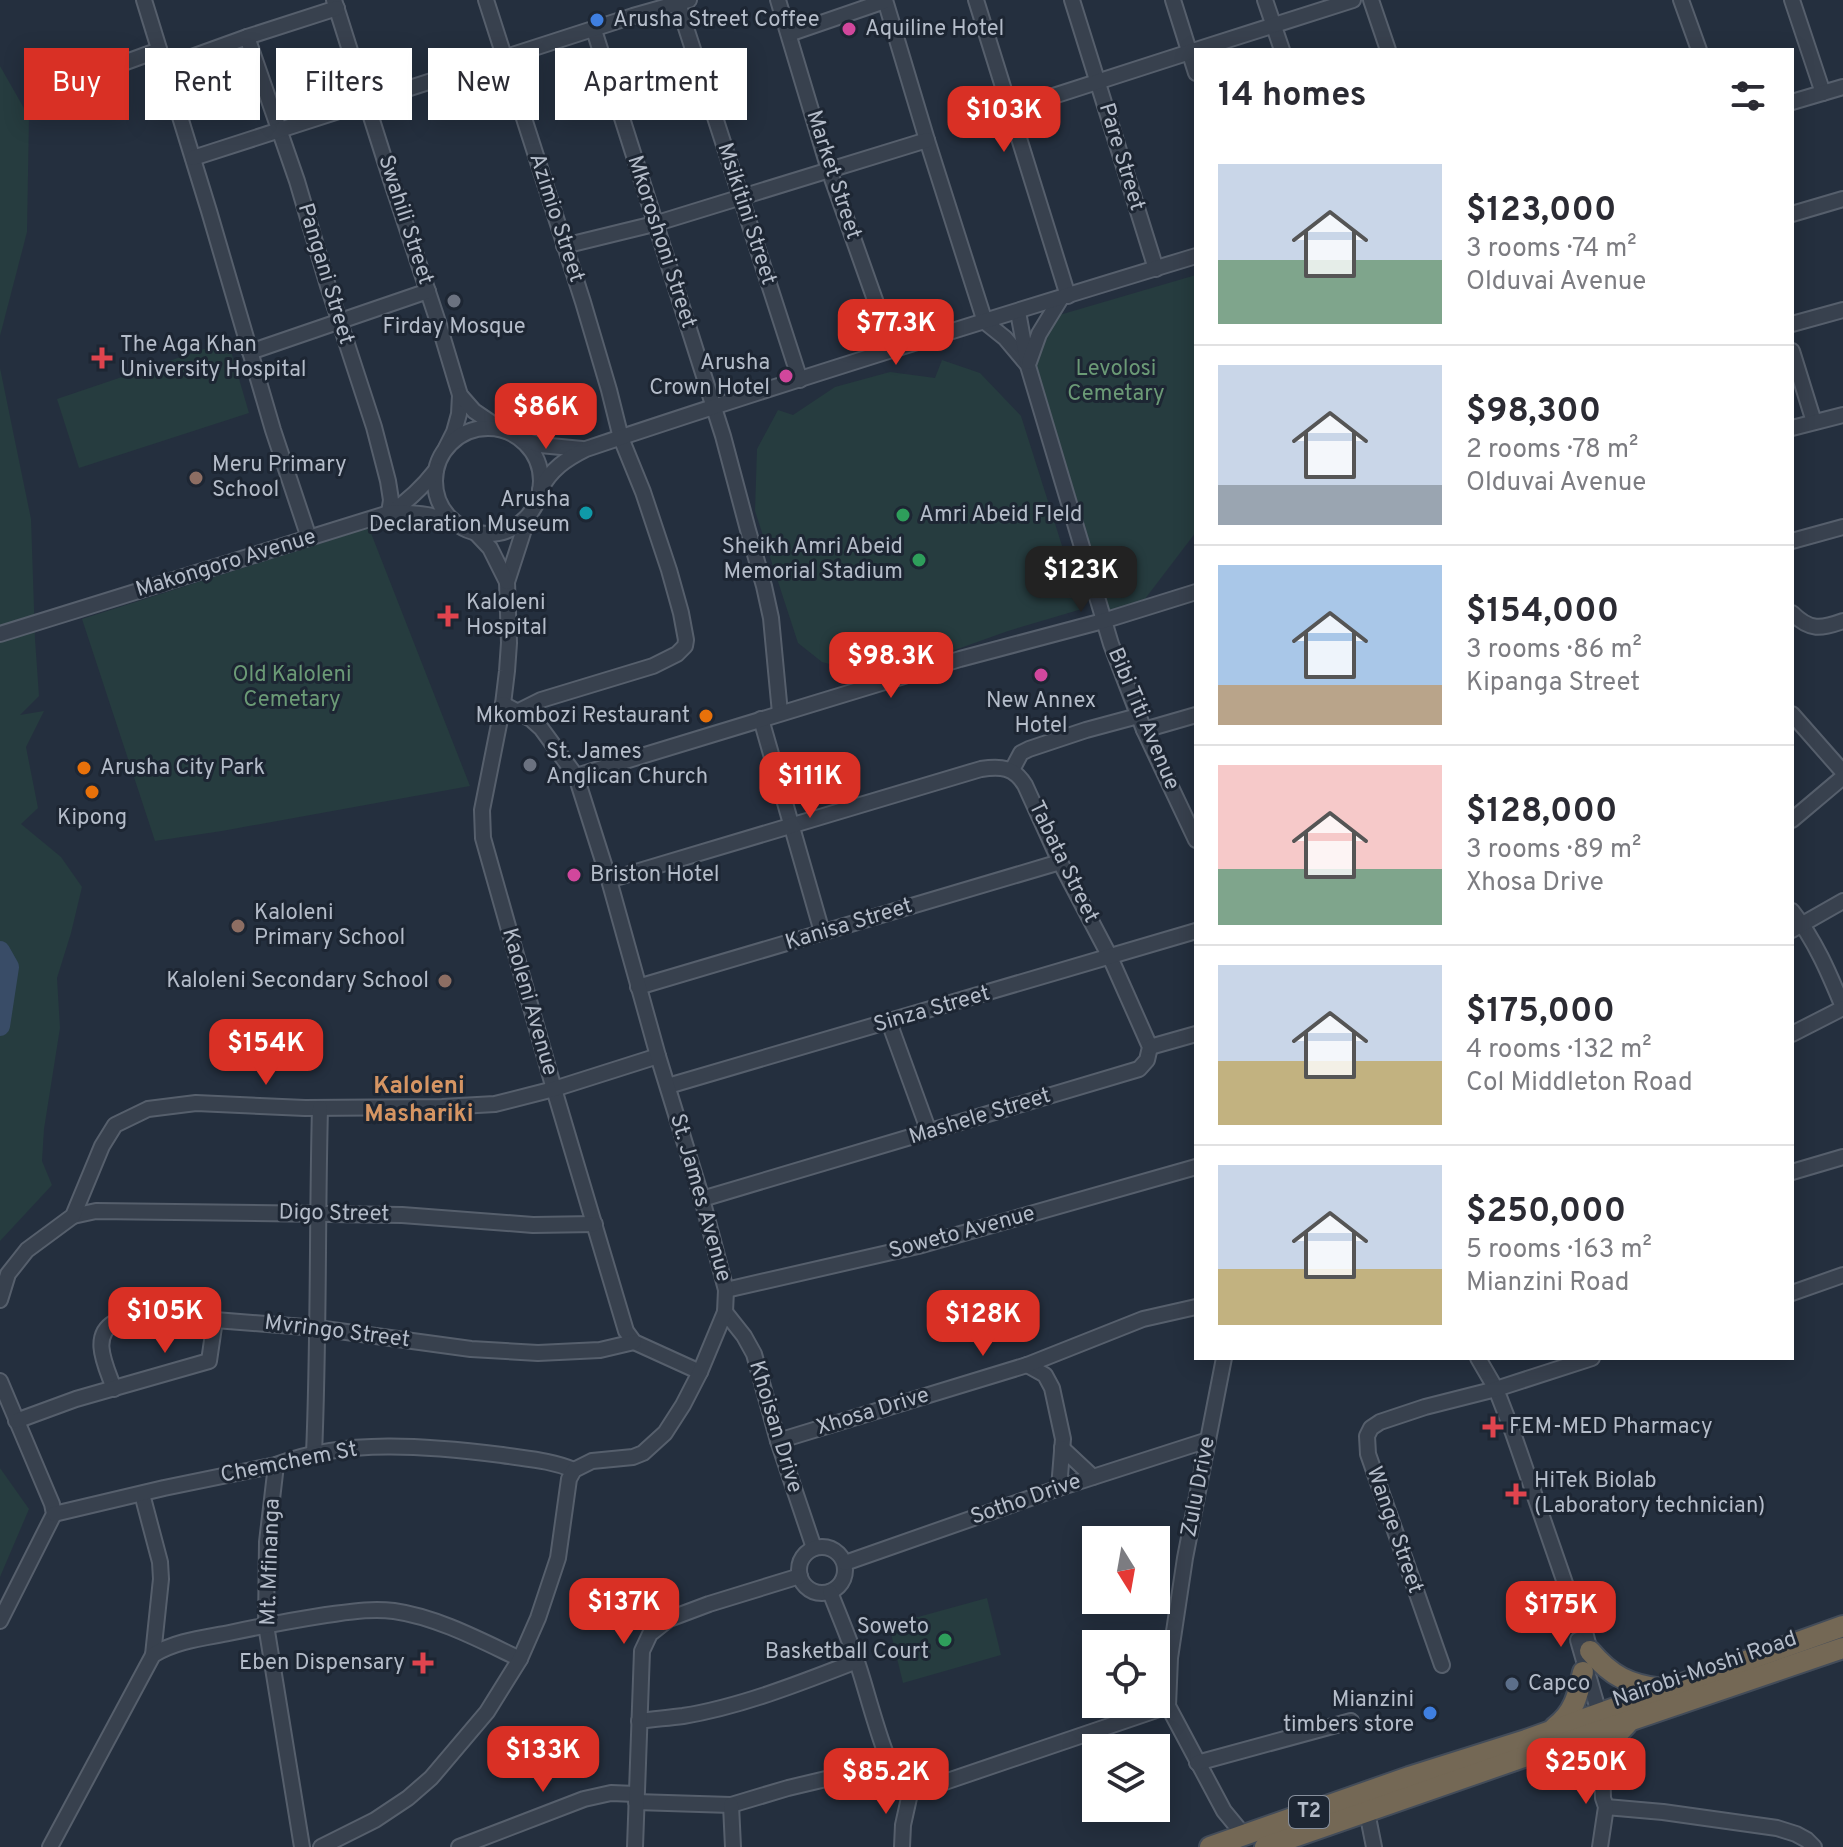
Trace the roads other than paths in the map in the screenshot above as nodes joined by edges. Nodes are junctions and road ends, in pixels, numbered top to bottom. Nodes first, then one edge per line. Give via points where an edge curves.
1 (144, 0) edge
2 (486, 0) edge
3 (778, 0) edge
4 (885, 0) edge
5 (976, 0) edge
6 (1072, 0) edge
7 (1173, 0) edge
8 (1265, 0) edge
9 (1353, 0) edge
10 (1371, 0) edge
11 (1681, 0) edge
12 (1792, 0) edge
13 (684, 2) edge
14 (335, 4) edge
15 (1273, 25) junction
16 (594, 30) junction
17 (789, 34) junction
18 (247, 37) junction
19 (158, 48) edge
20 (217, 48) edge
21 (349, 48) edge
22 (503, 48) edge
23 (537, 48) edge
24 (1203, 48) edge
25 (1281, 48) edge
26 (1387, 48) edge
27 (1698, 48) edge
28 (1194, 51) edge
29 (1098, 82) junction
30 (1843, 87) edge
31 (1823, 93) junction
32 (1794, 101) edge
33 (1010, 110) junction
34 (181, 120) edge
35 (312, 120) edge
36 (372, 120) edge
37 (525, 120) edge
38 (279, 131) junction
39 (927, 140) junction
40 (193, 158) junction
41 (829, 170) junction
42 (740, 196) junction
43 (1843, 199) edge
44 (1794, 213) edge
45 (654, 224) junction
46 (564, 246) junction
47 (1194, 257) edge
48 (1156, 269) junction
49 (428, 291) junction
50 (1065, 297) junction
51 (1843, 310) edge
52 (1018, 312) junction
53 (339, 321) junction
54 (985, 322) junction
55 (1794, 323) edge
56 (892, 348) junction
57 (250, 352) junction
58 (1794, 357) edge
59 (1028, 366) junction
60 (800, 380) junction
61 (460, 395) junction
62 (714, 408) junction
63 (1843, 415) edge
64 (1814, 422) junction
65 (1794, 427) edge
66 (514, 435) junction
67 (621, 438) junction
68 (446, 448) junction
69 (586, 449) junction
70 (436, 470) junction
71 (540, 490) junction
72 (389, 513) junction
73 (528, 517) junction
74 (454, 522) junction
75 (1843, 527) edge
76 (475, 532) junction
77 (309, 538) junction
78 (1794, 540) edge
79 (507, 582) junction
80 (1194, 593) edge
81 (1794, 615) edge
82 (1103, 621) junction
83 (1843, 621) edge
84 (0, 634) edge
85 (503, 704) junction
86 (519, 711) junction
87 (780, 713) junction
88 (1194, 715) edge
89 (1794, 716) edge
90 (761, 719) junction
91 (1141, 723) junction
92 (1012, 770) junction
93 (1843, 774) edge
94 (576, 776) junction
95 (1794, 818) edge
96 (792, 826) junction
97 (1194, 836) edge
98 (1060, 862) junction
99 (609, 880) junction
100 (1843, 901) edge
101 (1797, 927) edge
102 (822, 932) junction
103 (1194, 932) edge
104 (1110, 957) junction
105 (638, 987) junction
106 (1843, 1007) edge
107 (889, 1022) junction
108 (1794, 1033) edge
109 (1194, 1035) edge
110 (1150, 1047) junction
111 (658, 1056) junction
112 (668, 1086) junction
113 (554, 1089) junction
114 (320, 1108) junction
115 (929, 1132) junction
116 (1843, 1157) edge
117 (1194, 1168) edge
118 (1794, 1171) edge
119 (702, 1199) junction
120 (317, 1214) junction
121 (73, 1216) junction
122 (595, 1224) junction
123 (1843, 1275) edge
124 (726, 1290) junction
125 (1794, 1292) edge
126 (0, 1300) edge
127 (1194, 1307) edge
128 (725, 1312) junction
129 (215, 1320) junction
130 (317, 1328) junction
131 (634, 1342) junction
132 (1224, 1360) edge
133 (1479, 1360) edge
134 (1586, 1360) edge
135 (1027, 1365) junction
136 (700, 1372) junction
137 (0, 1381) edge
138 (114, 1389) junction
139 (1496, 1389) junction
140 (16, 1421) junction
141 (1208, 1440) junction
142 (778, 1441) junction
143 (1062, 1448) junction
144 (314, 1454) junction
145 (276, 1465) junction
146 (574, 1470) junction
147 (1093, 1477) junction
148 (1059, 1488) junction
149 (142, 1494) junction
150 (54, 1514) junction
151 (814, 1548) junction
152 (845, 1563) junction
153 (800, 1576) junction
154 (830, 1592) junction
155 (0, 1621) edge
156 (266, 1625) junction
157 (1843, 1626) edge
158 (1584, 1645) junction
159 (1843, 1648) edge
160 (157, 1652) junction
161 (1170, 1658) edge
162 (520, 1659) junction
163 (857, 1661) junction
164 (1442, 1665) dead end
165 (1583, 1672) junction
166 (1666, 1689) junction
167 (1170, 1710) edge
168 (1133, 1718) edge
169 (639, 1721) junction
170 (1351, 1721) dead end
171 (1630, 1721) junction
172 (1597, 1723) junction
173 (1559, 1736) junction
174 (1197, 1763) junction
175 (889, 1764) junction
176 (1602, 1767) junction
177 (911, 1789) junction
178 (636, 1798) junction
179 (731, 1805) junction
180 (1606, 1807) junction
181 (1367, 1812) junction
182 (1243, 1834) junction
183 (50, 1847) edge
184 (302, 1847) edge
185 (321, 1847) edge
186 (459, 1847) edge
187 (635, 1847) edge
188 (733, 1847) edge
189 (902, 1847) edge
190 (1210, 1847) edge
191 (1265, 1847) edge
192 (1374, 1847) edge
193 (1600, 1847) edge
194 (1814, 1847) edge

1 - 19 street
2 - 22 street, Azimio Street
3 - 17 street, Market Street
4 - 17 street
4 - 39 street
5 - 33 street
6 - 29 street, Pare Street
7 - 28 street
8 - 15 street
9 - 15 street
10 - 26 street
11 - 27 street
12 - 31 street
13 - 16 street
13 - 42 street, Msikitini Street
14 - 18 street
14 - 21 street, Swahili Street
15 - 24 street
15 - 25 street
16 - 23 street
16 - 45 street, Mkoroshoni Street
17 - 41 street, Market Street
18 - 20 street
18 - 38 street, Pangani Street
28 - 29 street
29 - 33 street
29 - 48 street, Pare Street
30 - 31 street
31 - 32 street
33 - 50 street
34 - 40 street
35 - 38 street
36 - 49 street, Swahili Street
37 - 46 street, Azimio Street
38 - 40 street
38 - 53 street, Pangani Street
39 - 41 street
39 - 54 street
40 - 57 street
41 - 42 street
41 - 56 street, Market Street
42 - 45 street
42 - 60 street, Msikitini Street
43 - 44 street
45 - 46 street
45 - 62 street, Mkoroshoni Street
46 - 67 street, Azimio Street
47 - 48 street
48 - 50 street
49 - 53 street
49 - 61 street, Swahili Street
50 - 52 street
50 - 59 street via 1039,334
51 - 55 street
52 - 54 street
52 - 59 street, Bibi Titi Avenue
53 - 57 street
53 - 72 street, Pangani Street via 379,443
54 - 56 street
54 - 59 street
56 - 60 street
57 - 77 street
58 - 64 street
59 - 82 street, Bibi Titi Avenue
60 - 62 street
61 - 66 street, Swahili Street via 490,423
61 - 68 street, Swahili Street
62 - 67 street
62 - 87 street, Mkoroshoni Street via 771,618
63 - 64 street
64 - 65 street
66 - 68 street via 491,428 474,430
66 - 69 street via 551,447
66 - 71 street via 537,461
67 - 69 street
67 - 86 street, Azimio Street via 669,570 685,646 653,666
68 - 70 street
69 - 71 street via 565,460
70 - 72 street
70 - 74 street via 438,498
71 - 73 street
72 - 74 street, Makongoro Avenue via 433,515
72 - 77 street, Makongoro Avenue
73 - 76 street via 492,534
73 - 79 street, Kaoleni Avenue
74 - 76 street
75 - 78 street
76 - 79 street, Kaoleni Avenue via 490,548
77 - 84 street, Makongoro Avenue
79 - 85 street, Kaoleni Avenue
80 - 82 street
81 - 83 street via 1808,626 1824,628
82 - 87 street
82 - 91 street, Bibi Titi Avenue
85 - 86 street, St. James Avenue
85 - 113 street, Kaoleni Avenue via 482,810 483,838
86 - 94 street, St. James Avenue via 541,728
87 - 90 street
88 - 91 street
89 - 93 street
90 - 94 street
90 - 96 street
91 - 92 street via 1086,730 1029,749
91 - 97 street, Bibi Titi Avenue
92 - 96 street via 981,769
92 - 98 street, Tabata Street via 1025,785
93 - 95 street
94 - 99 street, St. James Avenue
96 - 99 street
96 - 102 street
98 - 102 street, Kanisa Street
98 - 104 street, Tabata Street
99 - 105 street, St. James Avenue
100 - 101 street
101 - 106 street via 1825,964
102 - 105 street, Kanisa Street
103 - 104 street, Sinza Street
104 - 107 street, Sinza Street
104 - 110 street
105 - 111 street, St. James Avenue
106 - 108 street
107 - 112 street, Sinza Street
107 - 115 street
109 - 110 street
110 - 115 street, Mashele Street via 1139,1069
111 - 112 street, St. James Avenue
111 - 113 street
112 - 119 street, St. James Avenue
113 - 114 street via 495,1104
113 - 122 street, Kaoleni Avenue
114 - 120 street
114 - 121 street via 196,1103 148,1109 115,1125
115 - 119 street, Mashele Street
116 - 118 street
117 - 124 street, Soweto Avenue via 918,1246
119 - 124 street, St. James Avenue
120 - 121 street, Digo Street via 96,1211
120 - 122 street, Digo Street
120 - 130 street
121 - 126 street via 27,1250 8,1274
122 - 131 street, Kaoleni Avenue via 626,1331
123 - 125 street
124 - 128 street, St. James Avenue
127 - 135 street, Xhosa Drive via 1143,1319
128 - 136 street, St. James Avenue
128 - 142 street, Khoisan Drive via 754,1354
129 - 130 street, Mvringo Street
129 - 138 street via 209,1361
129 - 138 street, Mvringo Street via 107,1326 101,1352
130 - 131 street, Mvringo Street via 538,1353 600,1350
130 - 144 street
131 - 136 street
132 - 141 street, Zulu Drive
133 - 139 street
134 - 139 street
135 - 142 street, Xhosa Drive
135 - 143 street via 1045,1375 1052,1388
136 - 146 street, St. James Avenue via 652,1446 633,1457 592,1461
137 - 140 street
138 - 140 street
139 - 158 street via 1584,1628
139 - 164 street, Wange Street via 1380,1422 1367,1436 1368,1454
140 - 150 street
141 - 147 street, Sotho Drive
141 - 161 street, Zulu Drive
142 - 151 street, Khoisan Drive
143 - 147 street
143 - 148 street
144 - 145 street, Chemchem St
144 - 146 street, Chemchem St via 344,1448 460,1450
145 - 149 street, Chemchem St
145 - 156 street, Mt. Mfinanga via 267,1542
146 - 162 street via 558,1558
147 - 148 street, Sotho Drive
148 - 152 street, Sotho Drive
149 - 150 street, Chemchem St
149 - 160 street via 160,1562
150 - 155 street
151 - 152 street via 829,1547
151 - 153 street via 803,1557
152 - 154 street via 844,1579
153 - 154 street via 811,1590
153 - 169 street via 669,1619 650,1634 642,1651
154 - 163 street
156 - 160 street
156 - 162 street via 363,1610 394,1611 433,1621
156 - 184 street, Mt. Mfinanga
157 - 166 highway, Nairobi-Moshi Road / T2
158 - 165 street
158 - 166 highway via 1623,1680
158 - 172 street
159 - 171 highway, Nairobi-Moshi Road / T2
160 - 183 street
162 - 185 street via 487,1712 431,1778 375,1820
163 - 169 street via 715,1709
163 - 175 street
165 - 172 street
165 - 173 highway
166 - 172 highway, Nairobi-Moshi Road / T2
167 - 174 street, Zulu Drive
168 - 177 street
169 - 178 street
170 - 174 street
171 - 172 highway, Nairobi-Moshi Road / T2
171 - 176 highway via 1612,1740
172 - 173 highway, Nairobi-Moshi Road / T2
172 - 176 street
173 - 176 highway
173 - 181 highway, Nairobi-Moshi Road / T2
173 - 182 highway, Nairobi-Moshi Road / T2
174 - 182 street, Zulu Drive
175 - 177 street via 903,1786
175 - 179 street
176 - 180 street
177 - 189 street
178 - 179 street
178 - 186 street via 611,1793 584,1799
178 - 187 street
179 - 188 street
180 - 193 street
180 - 194 street via 1777,1828
181 - 191 highway, Nairobi-Moshi Road / T2
181 - 192 street
182 - 190 highway, Nairobi-Moshi Road / T2

